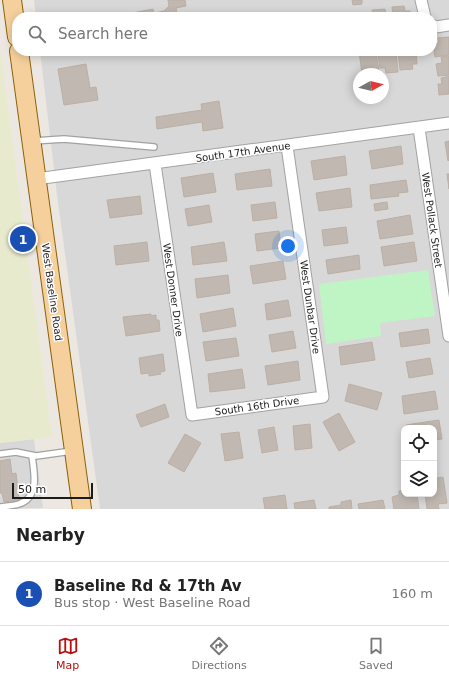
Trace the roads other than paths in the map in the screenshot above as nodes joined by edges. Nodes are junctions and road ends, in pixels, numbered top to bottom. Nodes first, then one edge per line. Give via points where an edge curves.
1 (12, 0) edge
2 (421, 0) edge
3 (14, 12) edge
4 (424, 12) edge
5 (449, 25) edge
6 (437, 27) edge
7 (20, 56) edge
8 (449, 123) edge
9 (419, 128) junction
10 (31, 142) junction
11 (287, 146) junction
12 (154, 147) dead end
13 (155, 164) junction
14 (36, 179) junction
15 (449, 336) edge
16 (323, 397) joint
17 (192, 415) joint
18 (75, 451) junction
19 (0, 454) edge
20 (32, 456) junction
21 (0, 507) edge
22 (82, 509) edge

1 - 3 main road
2 - 4 street
5 - 6 street
7 - 10 main road, West Baseline Road
8 - 9 street, South 17th Avenue
9 - 11 street, South 17th Avenue
9 - 15 street, West Pollack Street
10 - 12 lane via 64,139
10 - 14 main road, West Baseline Road
11 - 13 street, South 17th Avenue
11 - 16 street, West Dunbar Drive
13 - 14 street, South 17th Avenue
13 - 17 street, West Donner Drive
14 - 18 main road, West Baseline Road
16 - 17 street, South 16th Drive
18 - 20 lane
18 - 22 main road, West Baseline Road
19 - 20 lane via 16,452
20 - 21 lane via 34,486 30,495 19,504

